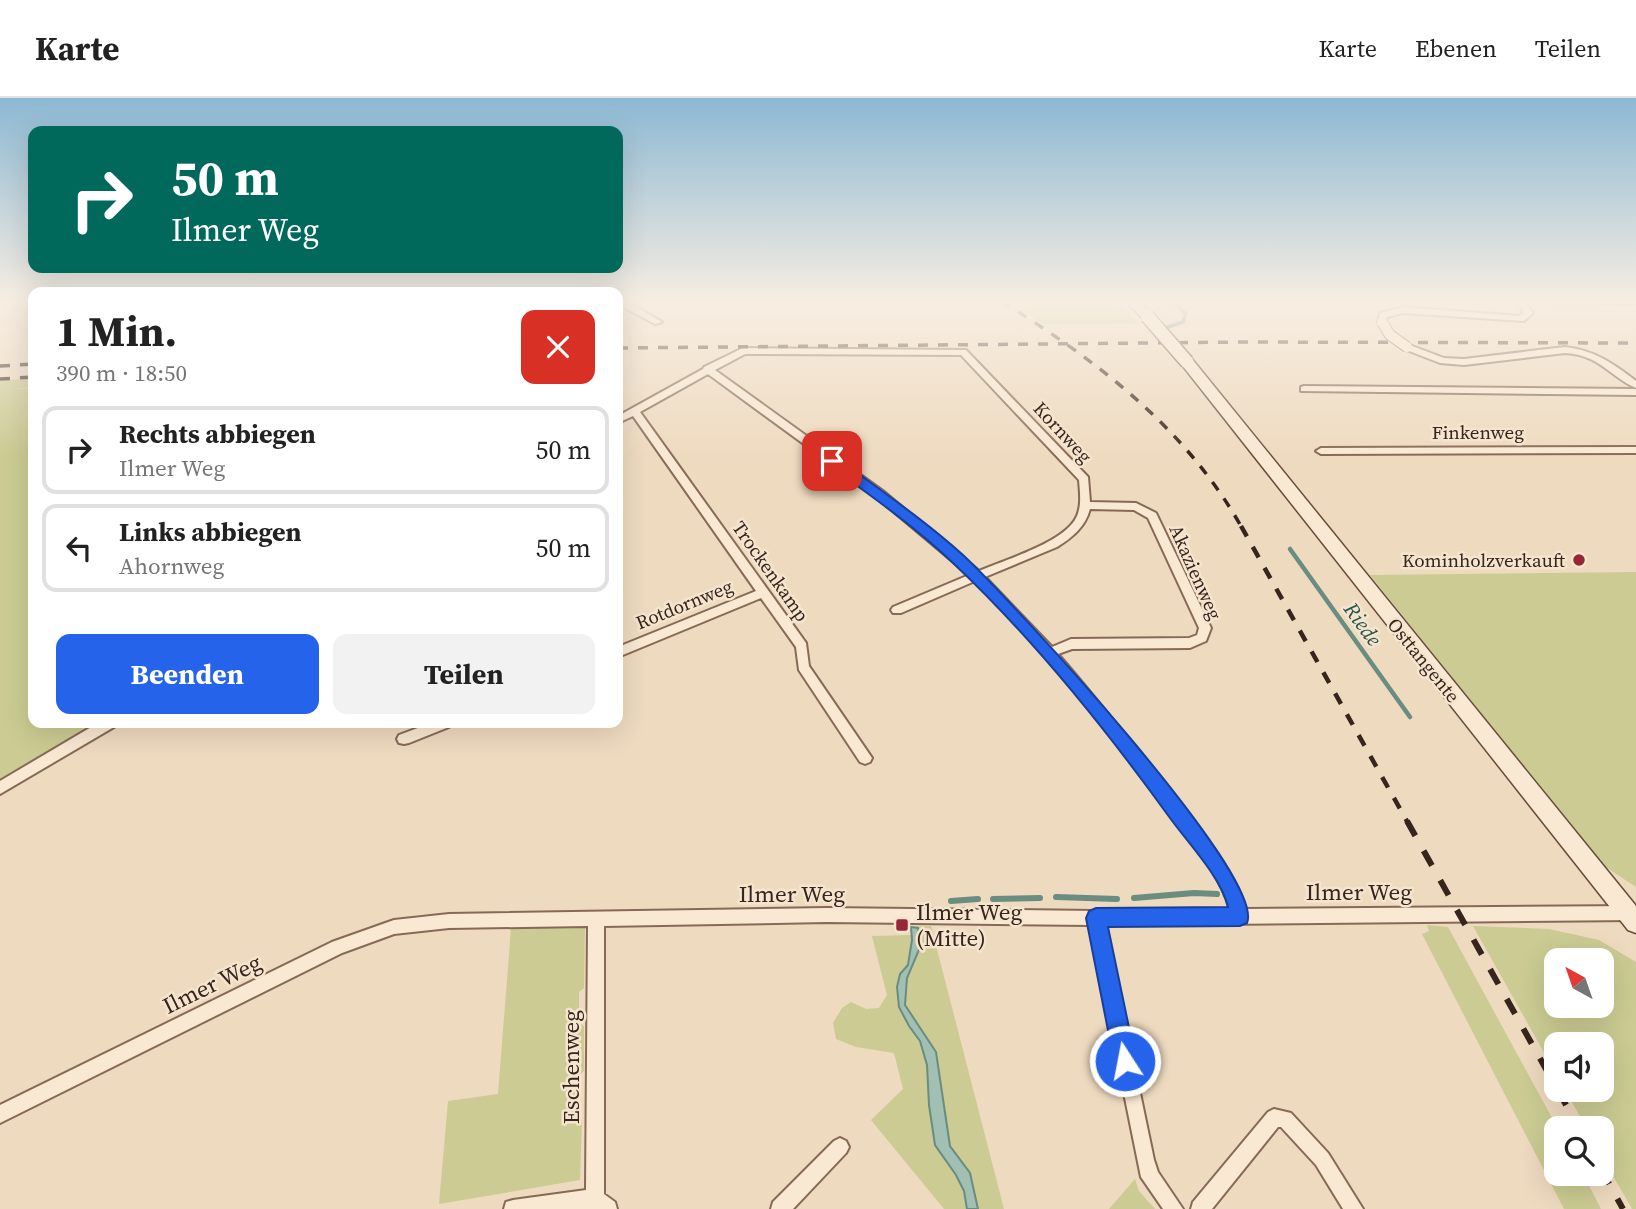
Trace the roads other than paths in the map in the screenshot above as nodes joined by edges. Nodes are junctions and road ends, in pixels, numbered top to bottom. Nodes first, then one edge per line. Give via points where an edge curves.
1 (737, 353) edge
2 (965, 353) edge
3 (1178, 353) edge
4 (1422, 353) edge
5 (1541, 353) edge
6 (1587, 353) edge
7 (707, 369) junction
8 (1636, 385) edge
9 (1304, 389) dead end
10 (1636, 392) edge
11 (634, 410) junction
12 (623, 417) edge
13 (1636, 450) edge
14 (1321, 452) dead end
15 (1087, 505) junction
16 (976, 576) junction
17 (764, 592) junction
18 (897, 610) dead end
19 (623, 650) edge
20 (1048, 653) junction
21 (102, 728) edge
22 (432, 728) edge
23 (404, 739) dead end
24 (865, 758) dead end
25 (0, 788) edge
26 (1240, 916) junction
27 (1633, 916) edge
28 (1096, 918) junction
29 (596, 920) junction
30 (0, 1114) edge
31 (840, 1147) dead end
32 (601, 1203) edge
33 (513, 1209) edge
34 (780, 1209) edge
35 (1174, 1209) edge
36 (1200, 1209) edge
37 (1354, 1209) edge

1 - 7 street, Kornweg
2 - 15 street, Kornweg via 1084,479
3 - 27 main road, Osttangente, bridge
4 - 5 street, bridge via 1464,362
6 - 8 street, bridge
7 - 11 street
7 - 16 street via 896,508
9 - 10 street
11 - 12 street
11 - 17 street, Trockenkamp
13 - 14 street, Finkenweg
15 - 16 street via 1076,530
15 - 20 street, Akazienweg via 1136,507 1152,516 1205,628 1202,638 1190,643 1071,644
16 - 18 street
16 - 20 street
17 - 19 street, Rotdornweg
17 - 24 street, Trockenkamp via 802,646 803,667
20 - 26 street via 1203,846 1224,876
21 - 25 street
22 - 23 street
26 - 27 street, Ilmer Weg
26 - 28 street, Ilmer Weg
28 - 29 street, Ilmer Weg via 827,915
28 - 35 street via 1145,1160 1150,1177
29 - 30 street, Ilmer Weg via 449,921 394,927 338,947
29 - 32 street, Eschenweg
31 - 34 street
32 - 33 street
36 - 37 street via 1274,1118 1285,1119 1322,1159

